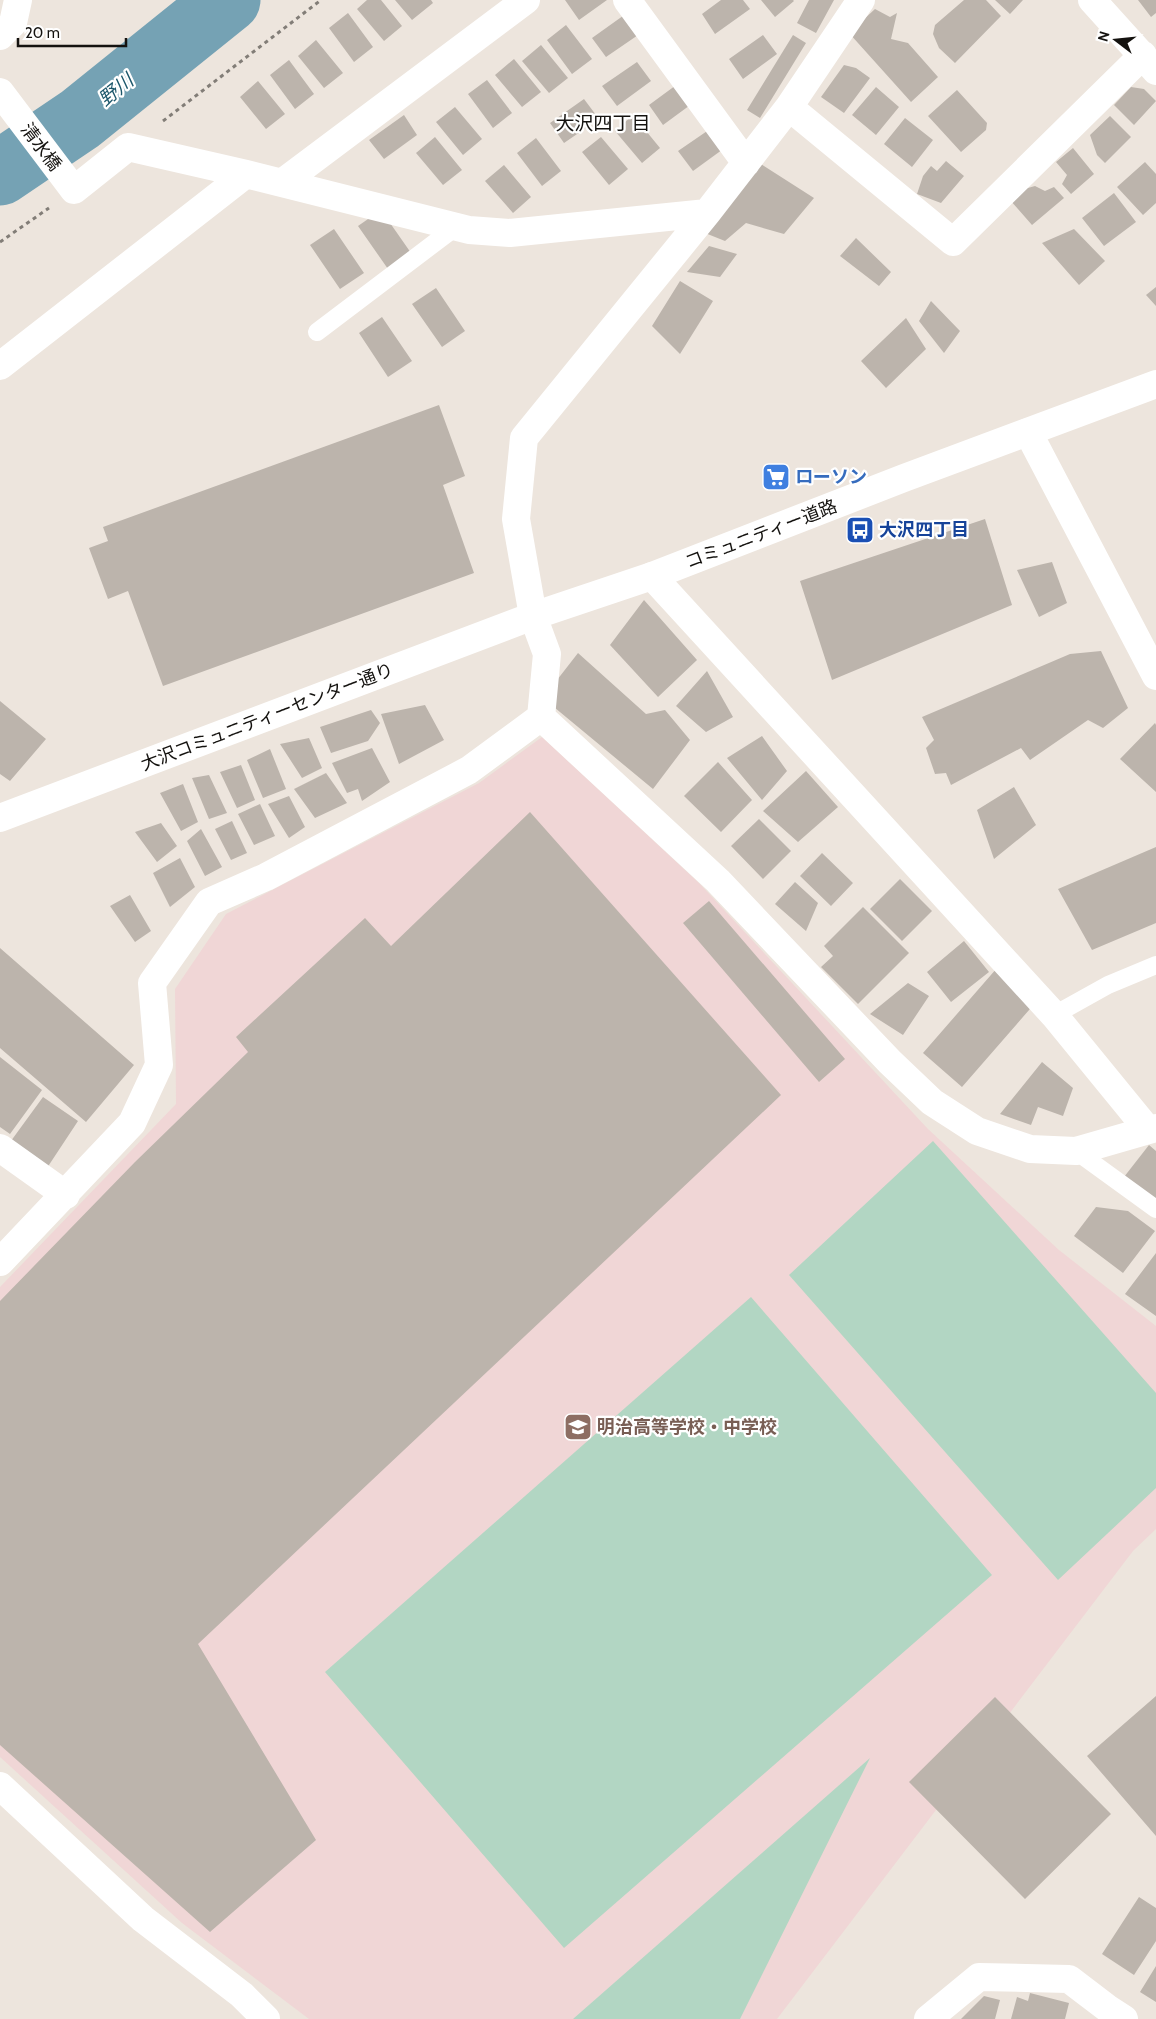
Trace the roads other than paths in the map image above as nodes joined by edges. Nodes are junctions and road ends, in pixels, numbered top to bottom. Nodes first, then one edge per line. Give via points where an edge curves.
1 (18, 0) edge
2 (526, 0) edge
3 (627, 0) edge
4 (860, 0) edge
5 (1092, 0) edge
6 (0, 36) edge
7 (1149, 63) edge
8 (0, 92) edge
9 (789, 107) junction
10 (746, 163) junction
11 (246, 174) junction
12 (282, 183) junction
13 (707, 213) junction
14 (457, 226) junction
15 (317, 332) dead end
16 (0, 366) edge
17 (1156, 384) edge
18 (1028, 432) junction
19 (652, 576) junction
20 (533, 616) junction
21 (1156, 676) edge
22 (541, 716) junction
23 (0, 818) edge
24 (1156, 965) edge
25 (1054, 1015) junction
26 (1152, 1129) edge
27 (0, 1148) edge
28 (1076, 1151) junction
29 (66, 1194) junction
30 (1156, 1209) edge
31 (0, 1262) edge
32 (0, 1786) edge
33 (1111, 2015) edge
34 (266, 2019) edge
35 (928, 2019) edge

1 - 6 street via 13,23
2 - 12 street
3 - 10 street
4 - 9 street
5 - 7 street
7 - 9 street via 953,242
8 - 11 street, 清水橋 via 69,184 128,147
9 - 10 street
10 - 13 street
11 - 12 street
11 - 16 street
12 - 14 street
13 - 14 street via 510,234
13 - 20 street via 524,438 516,519
14 - 15 lane
17 - 18 street, コミュニティー道路
18 - 19 street, コミュニティー道路
18 - 21 street
19 - 20 street, コミュニティー道路
19 - 25 street
20 - 22 street via 547,654
20 - 23 street, 大沢コミュニティーセンター通り
22 - 28 street via 718,881 932,1102 977,1131 1021,1146
22 - 29 street via 469,770 266,877 209,902 152,983 159,1065 132,1123
24 - 25 lane via 1108,985
25 - 26 street
26 - 28 street
27 - 29 street
28 - 30 lane
29 - 31 street
32 - 34 street via 143,1919 242,1995
33 - 35 street via 1069,1979 979,1977

